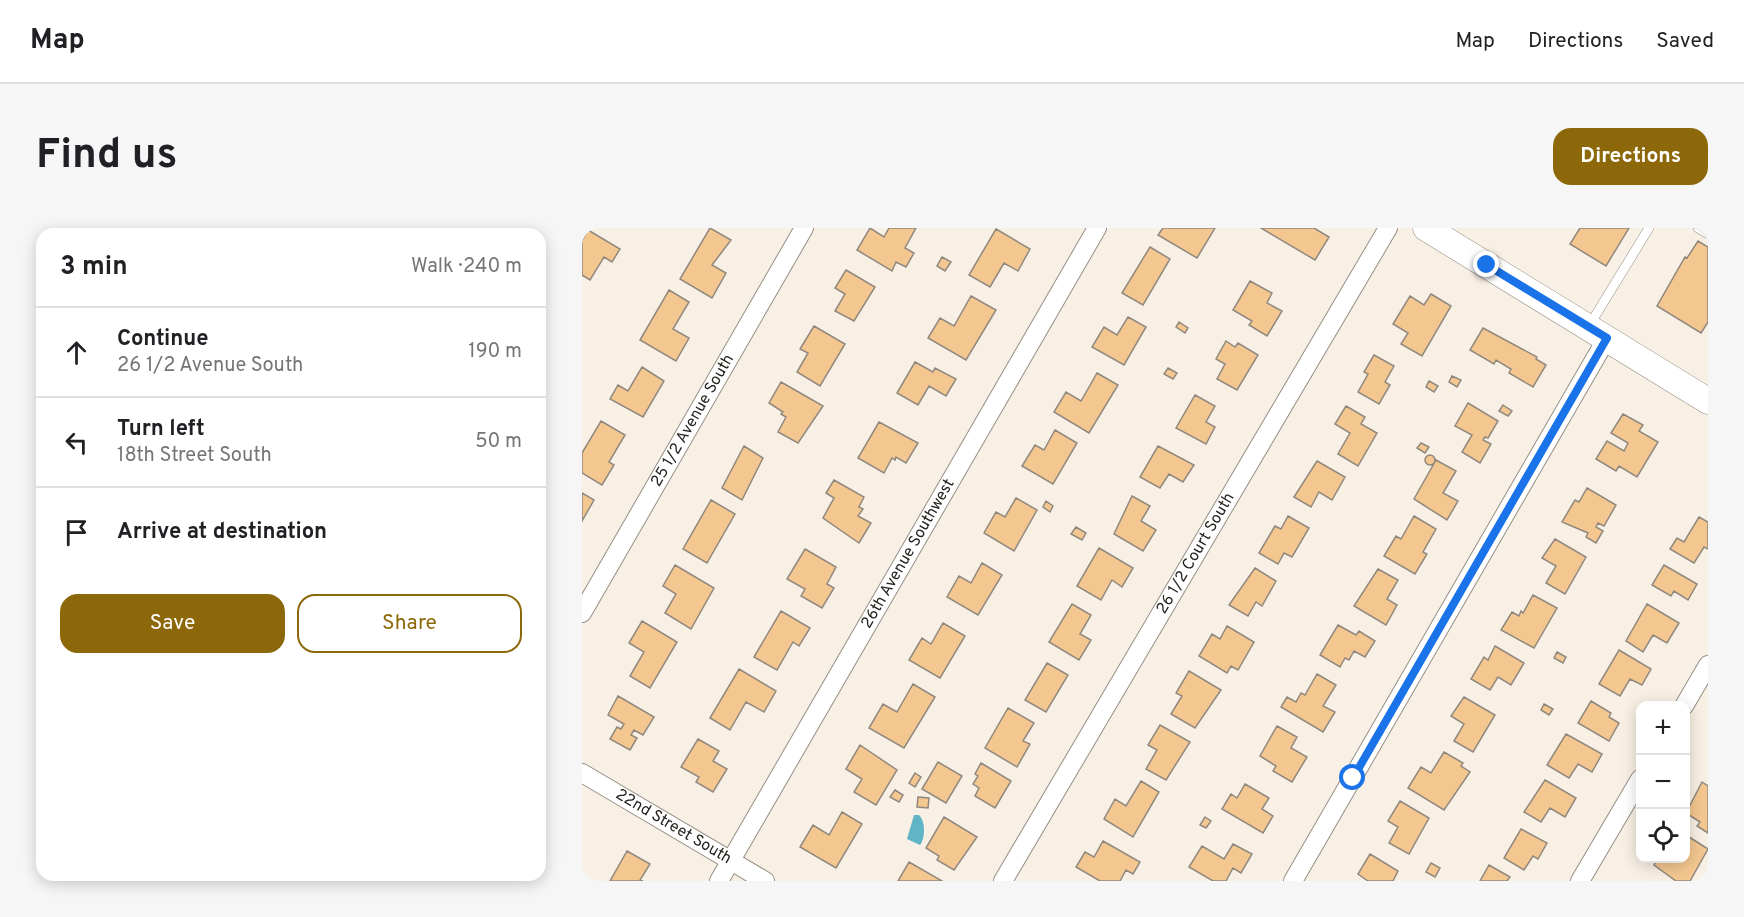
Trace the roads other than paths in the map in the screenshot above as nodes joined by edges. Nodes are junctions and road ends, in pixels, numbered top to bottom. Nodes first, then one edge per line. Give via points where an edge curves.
1 (804, 228) edge
2 (1097, 228) edge
3 (1388, 228) edge
4 (1426, 228) edge
5 (1649, 228) edge
6 (1698, 228) edge
7 (1708, 234) edge
8 (1598, 333) junction
9 (1708, 401) edge
10 (582, 613) edge
11 (1708, 665) edge
12 (1686, 701) edge
13 (582, 773) edge
14 (1636, 787) edge
15 (730, 861) junction
16 (719, 881) edge
17 (765, 881) edge
18 (1004, 881) edge
19 (1293, 881) edge
20 (1580, 881) edge

1 - 10 street, 25 1/2 Avenue South
2 - 15 street, 26th Avenue Southwest
3 - 18 street, 26 1/2 Court South
4 - 8 street
5 - 8 lane
6 - 7 lane
8 - 9 street
8 - 19 street
11 - 12 street
13 - 15 street, 22nd Street South
14 - 20 street
15 - 16 street, 26th Avenue Southwest
15 - 17 street, 22nd Street South

